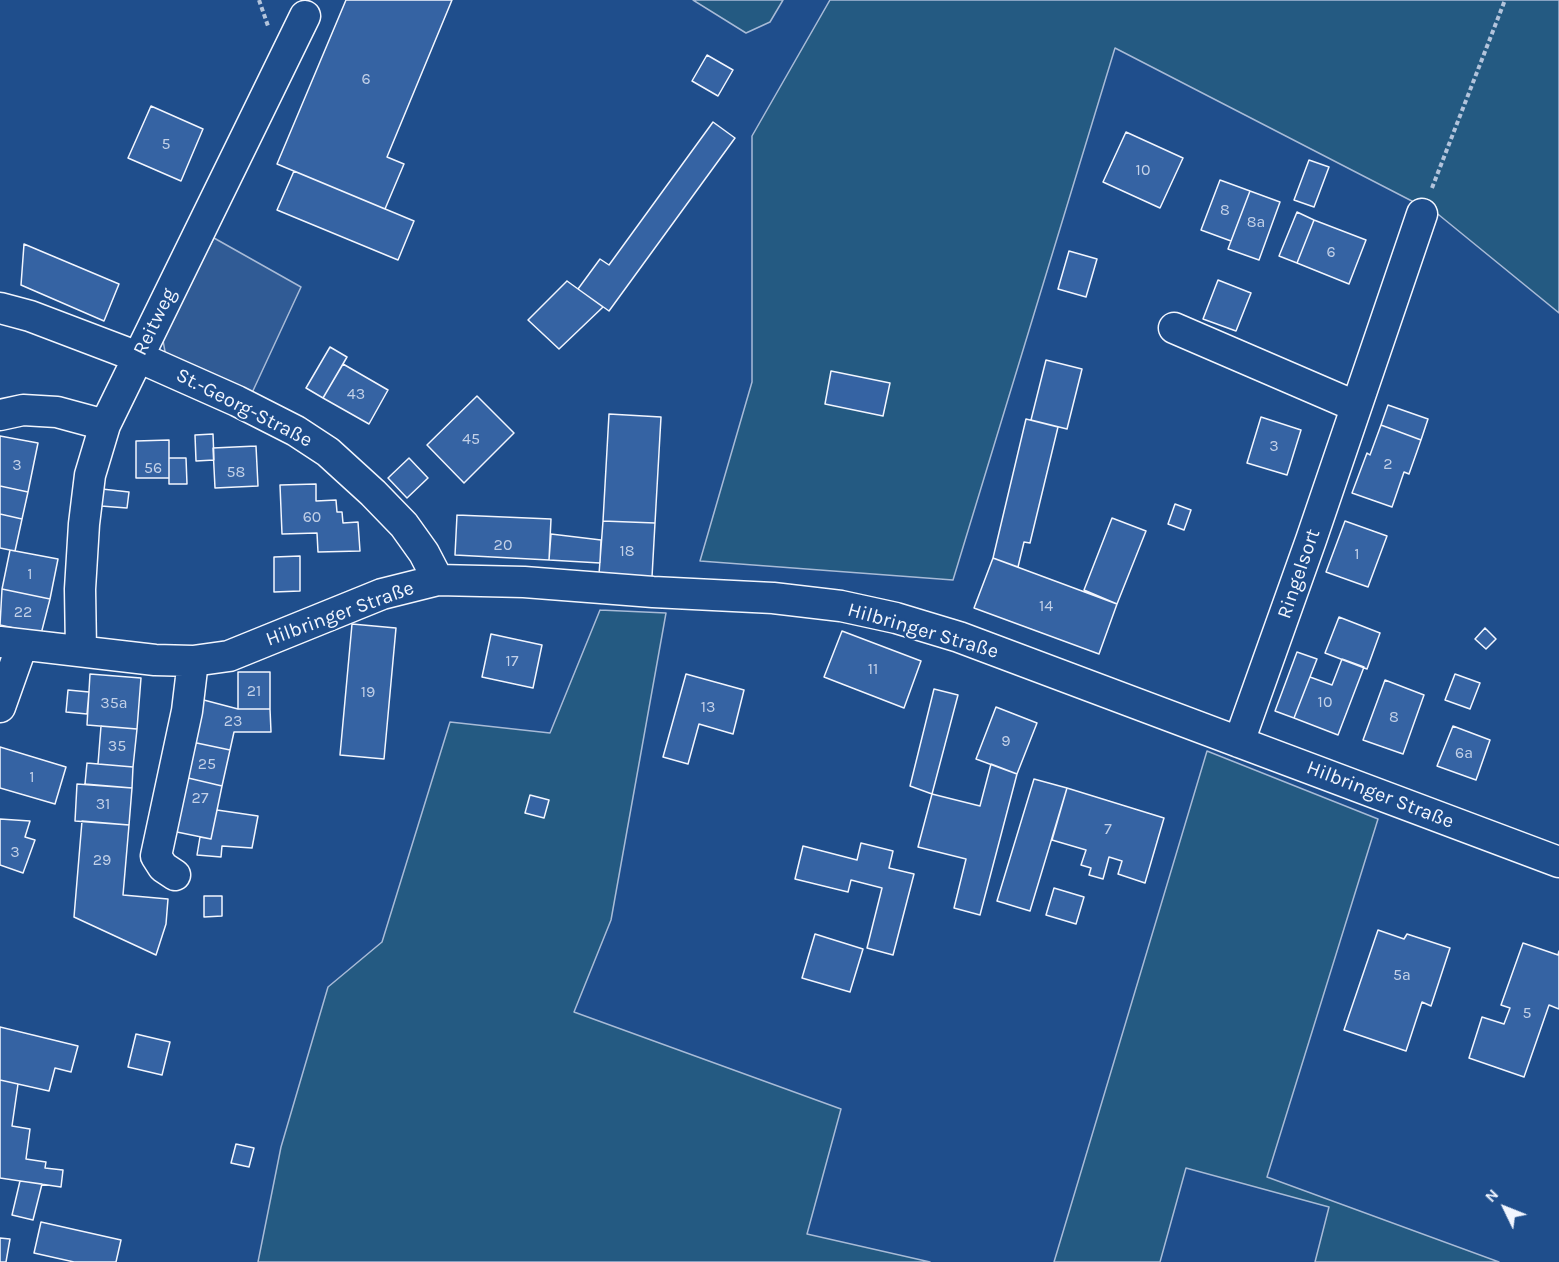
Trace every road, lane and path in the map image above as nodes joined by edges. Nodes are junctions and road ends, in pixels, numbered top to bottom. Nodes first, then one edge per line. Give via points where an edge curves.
1 (1506, 0) edge
2 (305, 16) dead end
3 (1422, 214) joint
4 (0, 308) edge
5 (1174, 328) dead end
6 (138, 357) junction
7 (1355, 406) junction
8 (0, 415) edge
9 (105, 425) junction
10 (438, 580) junction
11 (11, 643) edge
12 (81, 650) junction
13 (194, 661) junction
14 (0, 707) edge
15 (1239, 742) junction
16 (1559, 862) edge
17 (175, 875) dead end

1 - 3 path
2 - 6 street, Reitweg
3 - 7 street, Ringelsort
4 - 6 street, St.-Georg-Straße
5 - 7 street
6 - 9 street, Reitweg
6 - 10 street, St.-Georg-Straße via 237,401 328,452 404,525
7 - 15 street, Ringelsort
8 - 9 street via 23,410 57,412
9 - 12 street, Reitweg via 90,475 84,524
10 - 13 street, Hilbringer Straße via 382,594 229,656
10 - 15 street, Hilbringer Straße via 773,598 841,606 959,637
11 - 12 street, Hilbringer Straße
11 - 14 street
12 - 13 street, Hilbringer Straße
13 - 17 street via 156,856
15 - 16 street, Hilbringer Straße

